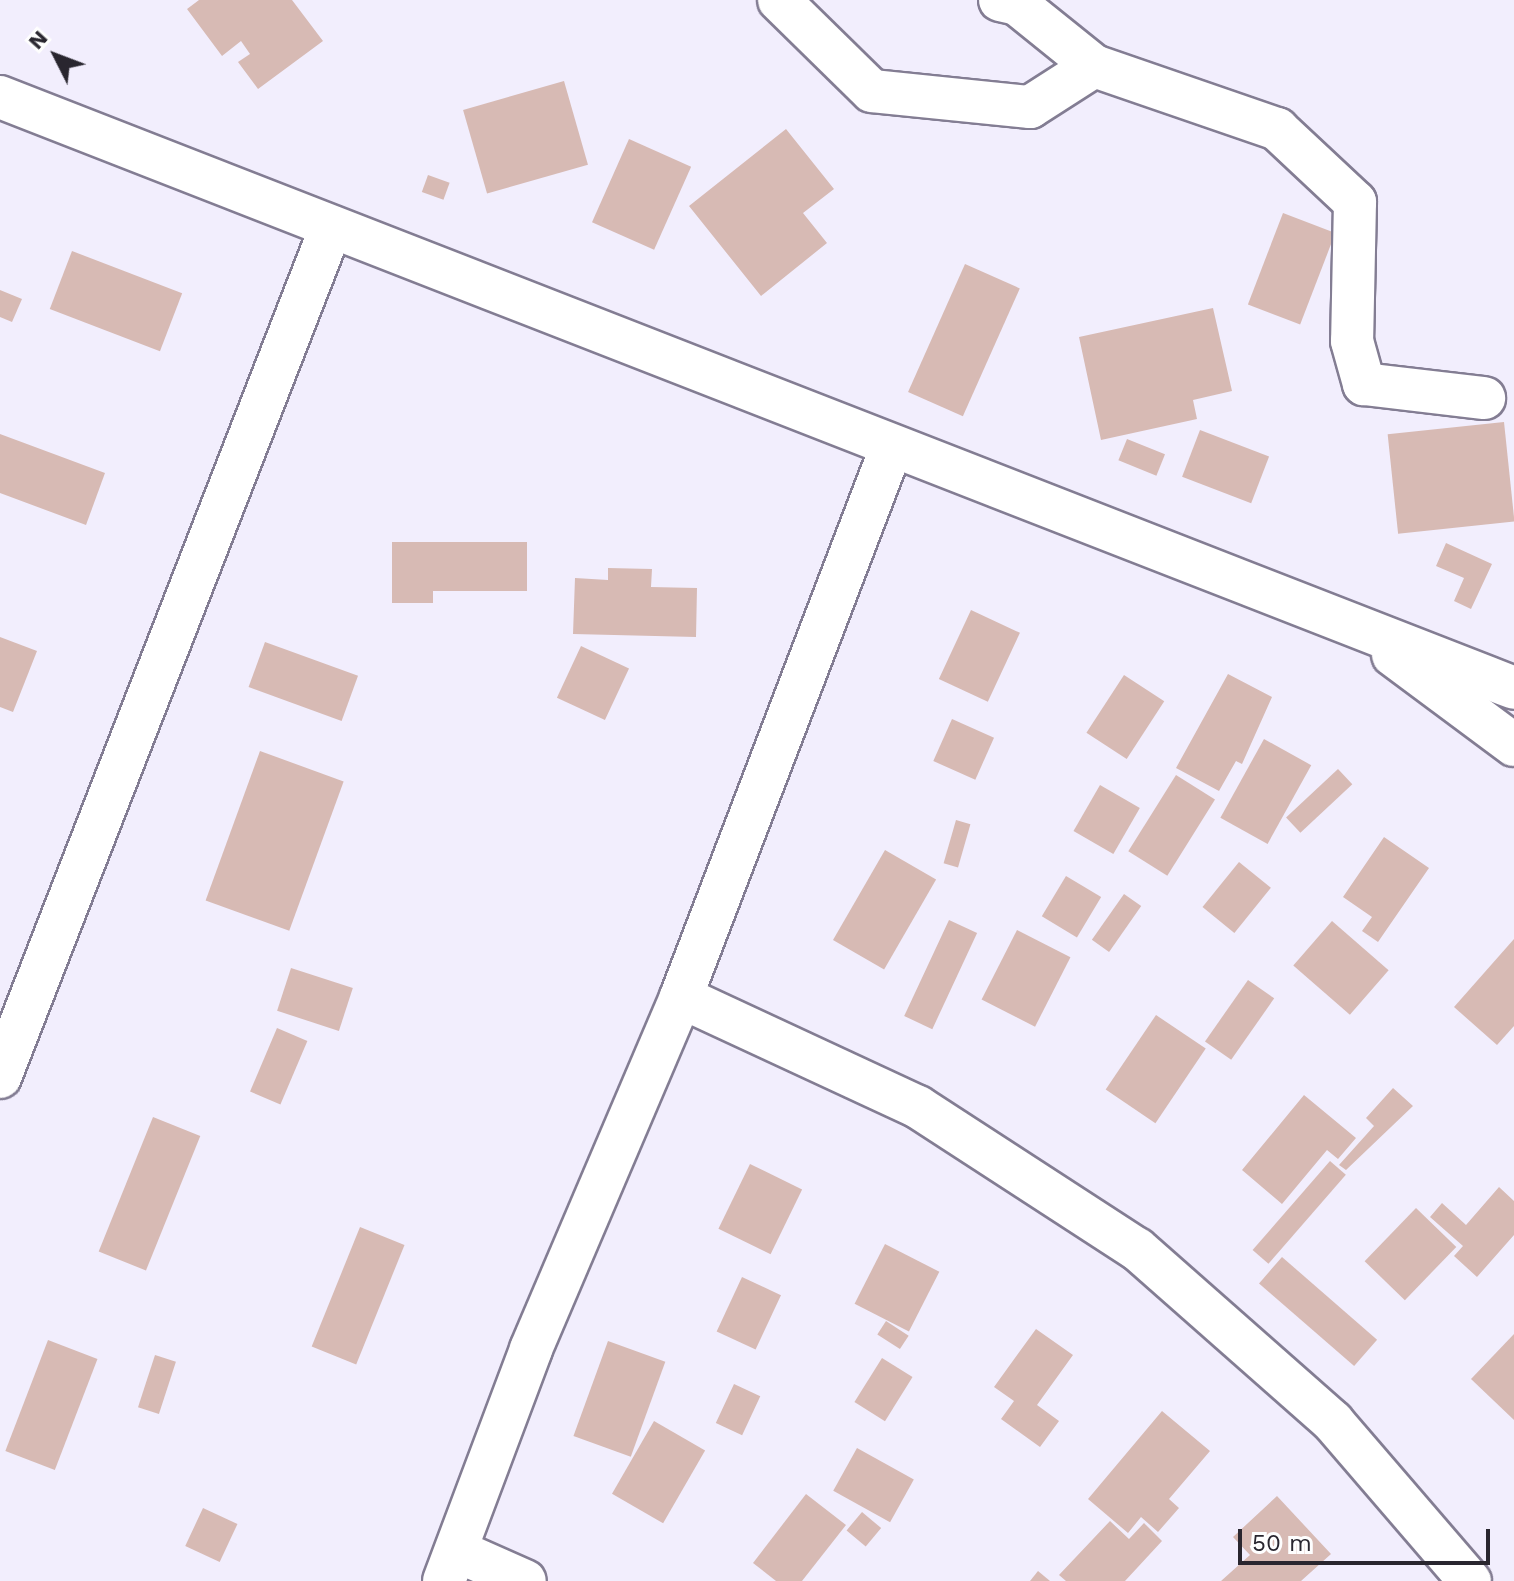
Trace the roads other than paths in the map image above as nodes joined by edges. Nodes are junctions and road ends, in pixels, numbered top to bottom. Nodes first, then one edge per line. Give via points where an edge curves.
1 (779, 0) edge
2 (1000, 0) edge
3 (1094, 66) junction
4 (0, 97) edge
5 (330, 230) junction
6 (1484, 398) dead end
7 (892, 446) junction
8 (1340, 616) junction
9 (1514, 688) edge
10 (1514, 745) edge
11 (681, 997) junction
12 (0, 1077) edge
13 (451, 1566) edge
14 (525, 1581) edge
15 (1470, 1581) edge

1 - 3 street via 872,91 1030,107
2 - 3 street via 1017,4
3 - 6 street via 1277,129 1355,202 1352,341 1364,384
4 - 5 street
5 - 7 street
5 - 12 street
7 - 8 street
7 - 11 street
8 - 9 street
8 - 10 street
11 - 13 street via 531,1349
11 - 15 street via 918,1107 1137,1249 1333,1422
13 - 14 street

